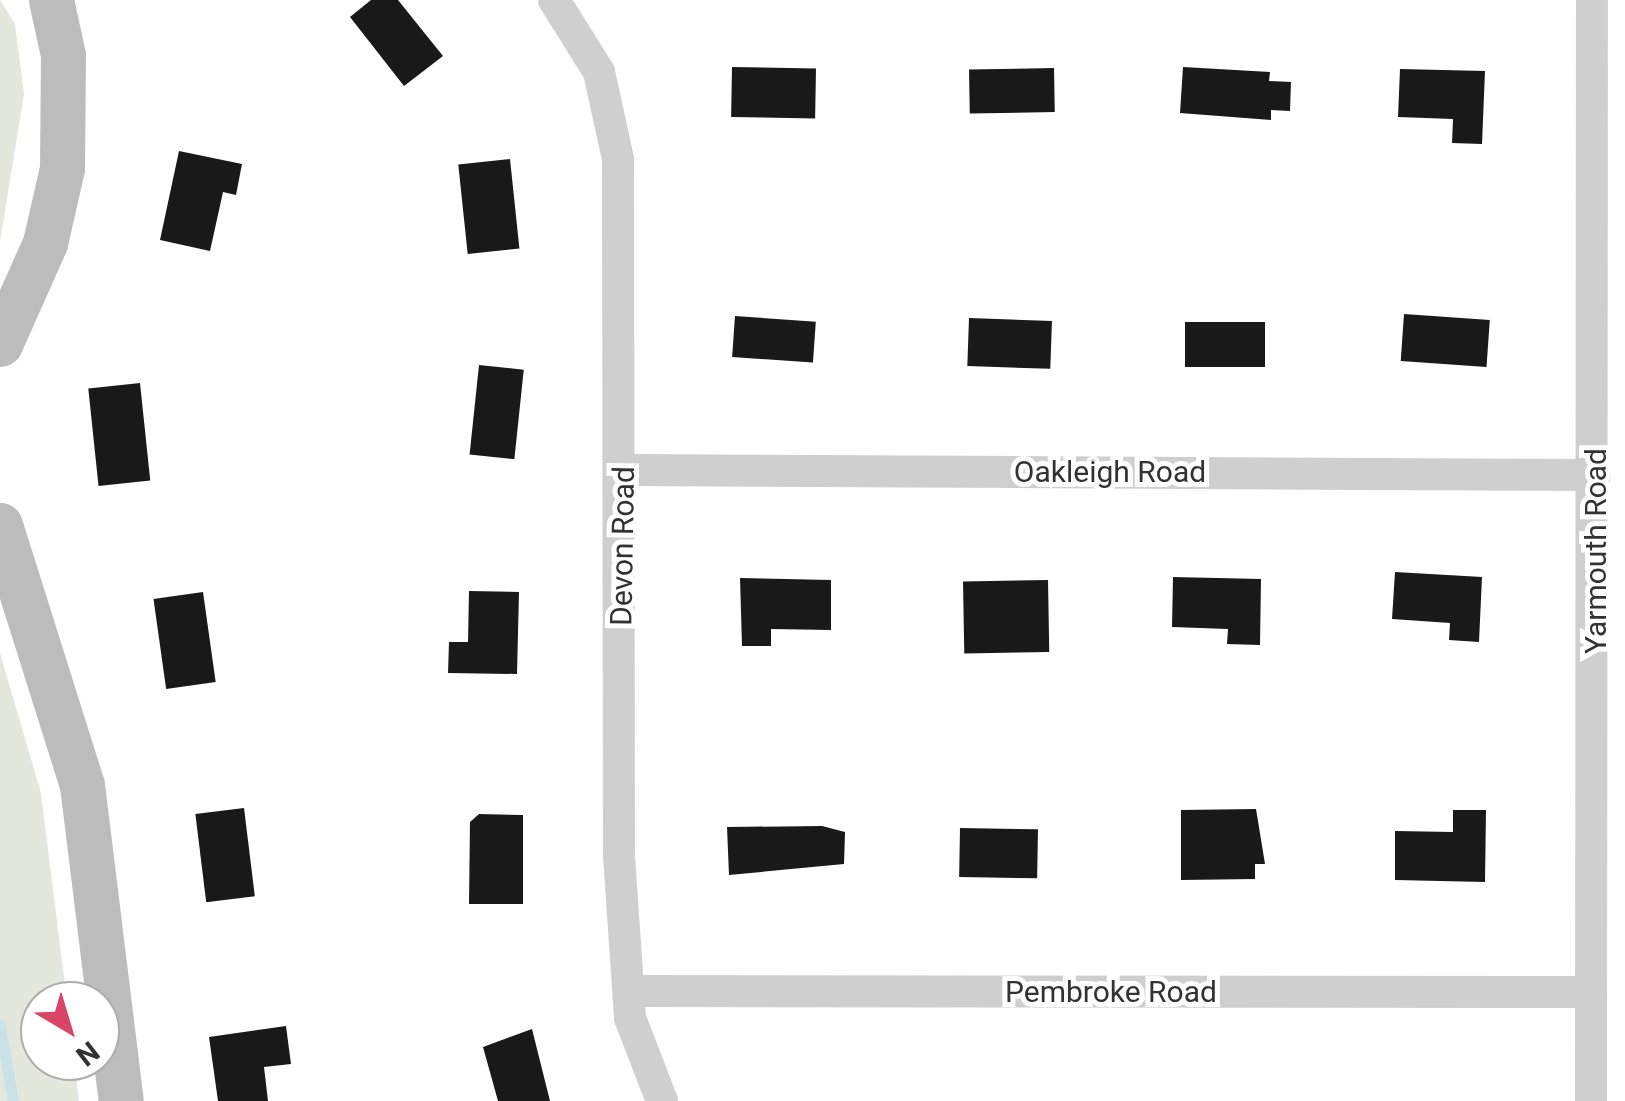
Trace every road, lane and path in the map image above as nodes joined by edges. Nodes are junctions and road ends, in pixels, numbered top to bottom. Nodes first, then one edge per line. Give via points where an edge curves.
1 (51, 0) edge
2 (1592, 0) edge
3 (568, 4) edge
4 (0, 344) edge
5 (625, 470) junction
6 (1596, 475) junction
7 (0, 525) edge
8 (633, 991) junction
9 (1589, 992) junction
10 (121, 1101) edge
11 (662, 1101) edge
12 (1591, 1101) edge

1 - 4 street via 66,93 62,168 45,243
2 - 6 street, Yarmouth Road
3 - 5 street, Devon Road via 599,72 618,159
5 - 6 street, Oakleigh Road
5 - 8 street, Devon Road via 619,856
6 - 9 street, Yarmouth Road
7 - 10 street via 82,786
8 - 9 street, Pembroke Road
8 - 11 street, Devon Road via 630,1018
9 - 12 street, Yarmouth Road

